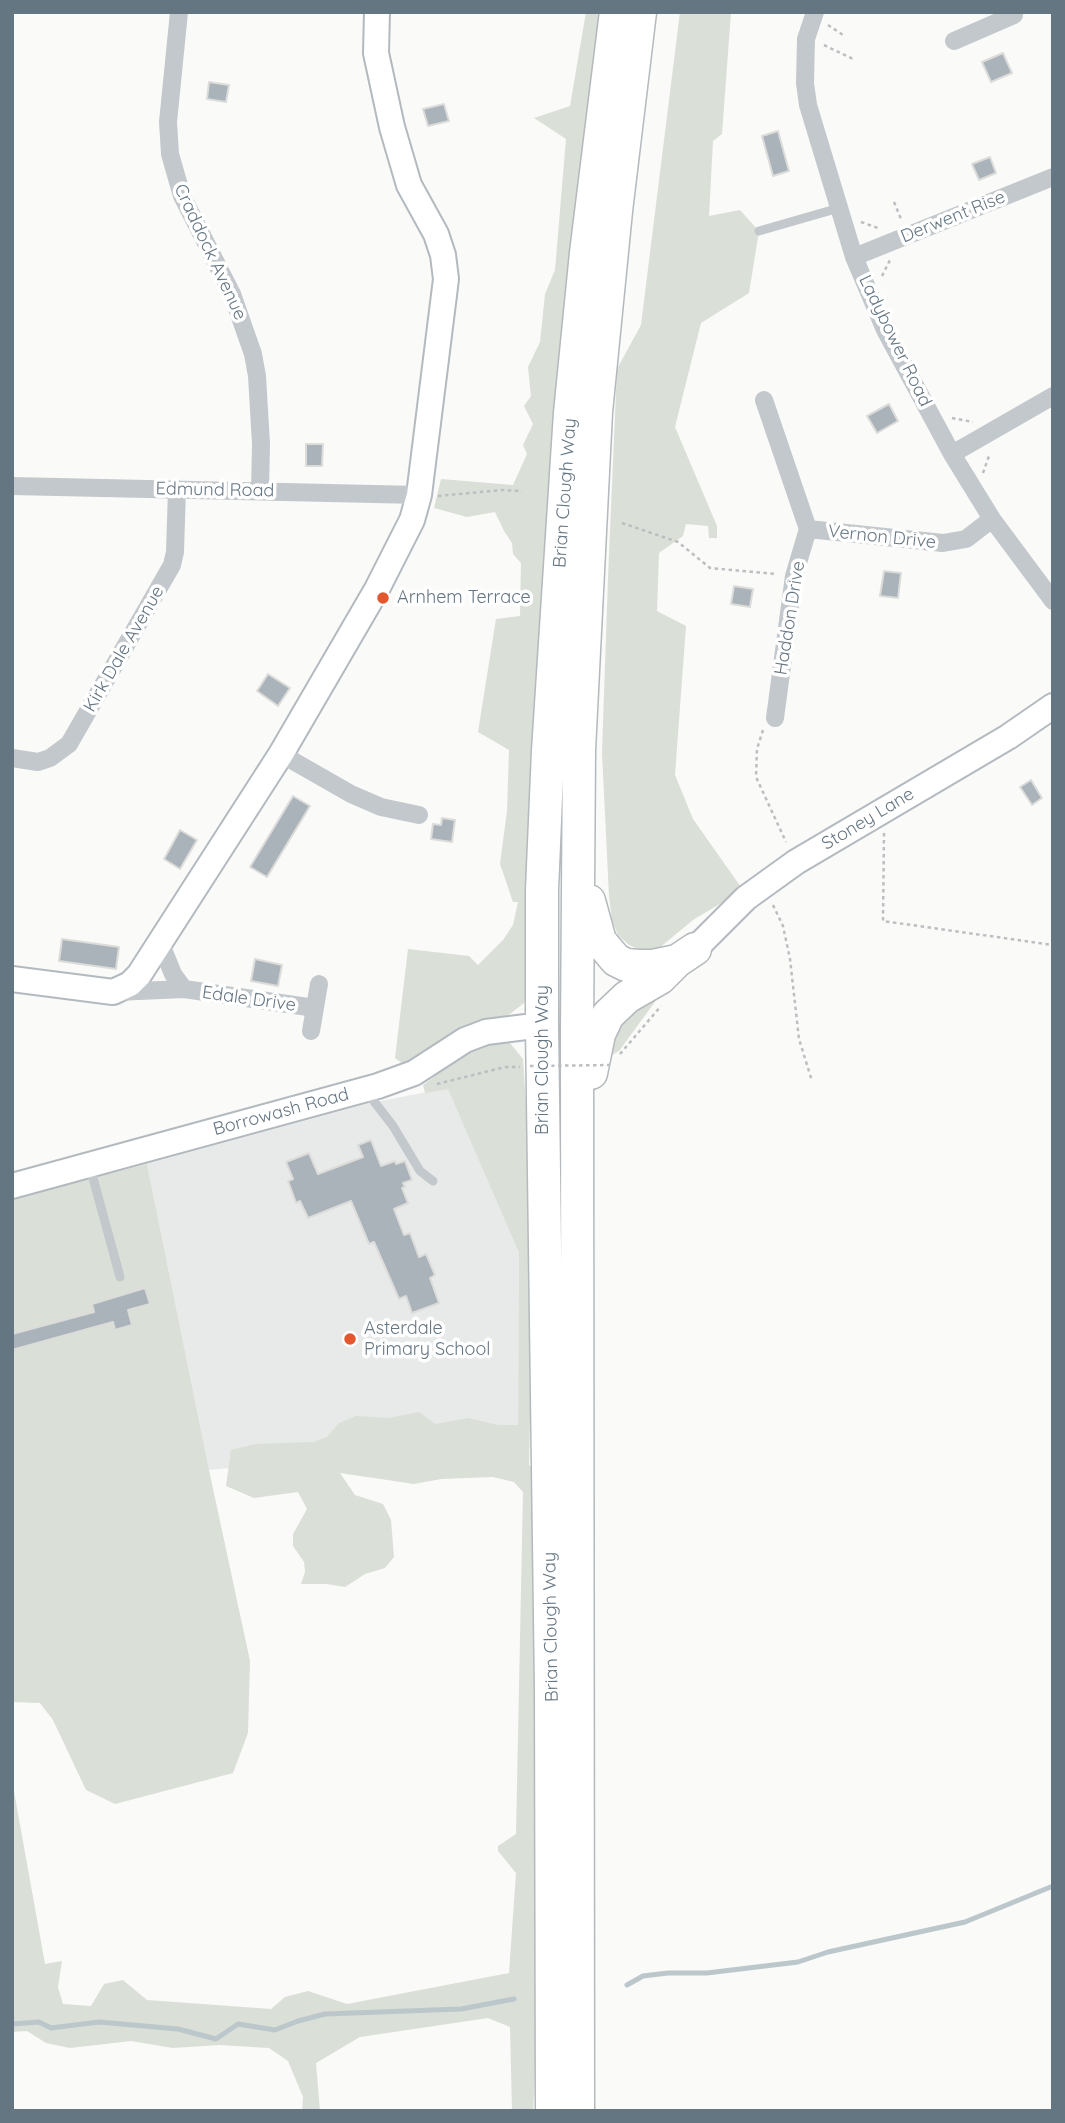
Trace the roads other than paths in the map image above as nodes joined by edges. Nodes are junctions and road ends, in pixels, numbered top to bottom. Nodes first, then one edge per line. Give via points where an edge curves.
1 (179, 12) edge
2 (377, 12) edge
3 (616, 12) edge
4 (640, 12) edge
5 (1014, 15) dead end
6 (820, 18) edge
7 (993, 18) edge
8 (954, 41) dead end
9 (1053, 177) edge
10 (839, 208) junction
11 (759, 231) dead end
12 (854, 257) junction
13 (1053, 396) edge
14 (764, 400) dead end
15 (952, 454) junction
16 (12, 486) edge
17 (177, 489) junction
18 (260, 491) junction
19 (419, 495) junction
20 (992, 519) junction
21 (808, 529) junction
22 (1053, 601) edge
23 (1053, 706) edge
24 (775, 718) road end
25 (281, 754) junction
26 (12, 758) edge
27 (419, 815) dead end
28 (578, 841) junction
29 (160, 942) junction
30 (686, 955) junction
31 (12, 979) edge
32 (319, 984) dead end
33 (184, 989) junction
34 (113, 992) junction
35 (314, 1008) junction
36 (542, 1025) junction
37 (311, 1031) dead end
38 (365, 1089) junction
39 (90, 1165) junction
40 (433, 1181) dead end
41 (12, 1186) edge
42 (578, 1242) junction
43 (120, 1277) dead end
44 (552, 2111) edge
45 (578, 2111) edge

1 - 18 street, Craddock Avenue via 170,154 182,195 232,294 253,354
2 - 19 street via 378,65 399,151 415,197 436,234 446,279
3 - 36 highway, Brian Clough Way via 570,413 548,751
4 - 28 highway, Brian Clough Way via 597,412 582,671
5 - 7 street
6 - 10 street, Ladybower Road via 806,39 805,83
7 - 8 street
9 - 12 street, Derwent Rise
10 - 11 lane
10 - 12 street, Ladybower Road
12 - 15 street, Ladybower Road via 885,330
13 - 15 street
14 - 21 street
15 - 20 street, Ladybower Road
16 - 17 street, Edmund Road
17 - 18 street, Edmund Road
17 - 26 street, Kirk Dale Avenue via 172,565 69,744 38,762
18 - 19 street, Edmund Road
19 - 25 street via 391,564
20 - 21 street, Vernon Drive via 966,539 943,543
20 - 22 street, Ladybower Road
21 - 24 street, Haddon Drive via 794,576
23 - 30 street, Stoney Lane via 796,862 747,898
25 - 27 street via 380,807
25 - 29 street
28 - 30 highway via 593,920 607,952 621,963 635,966 653,966
28 - 42 highway, Brian Clough Way
29 - 33 street, Edale Drive
29 - 34 street via 139,975
30 - 42 highway via 616,1006 599,1034 588,1101
31 - 34 street
32 - 35 street, Edale Drive
33 - 34 street, Edale Drive
33 - 35 street, Edale Drive
35 - 37 street, Edale Drive
36 - 38 street, Borrowash Road via 486,1032 414,1073
36 - 44 highway, Brian Clough Way
38 - 39 street, Borrowash Road
38 - 40 lane via 420,1171
39 - 41 street, Borrowash Road
39 - 43 lane
42 - 45 highway, Brian Clough Way

